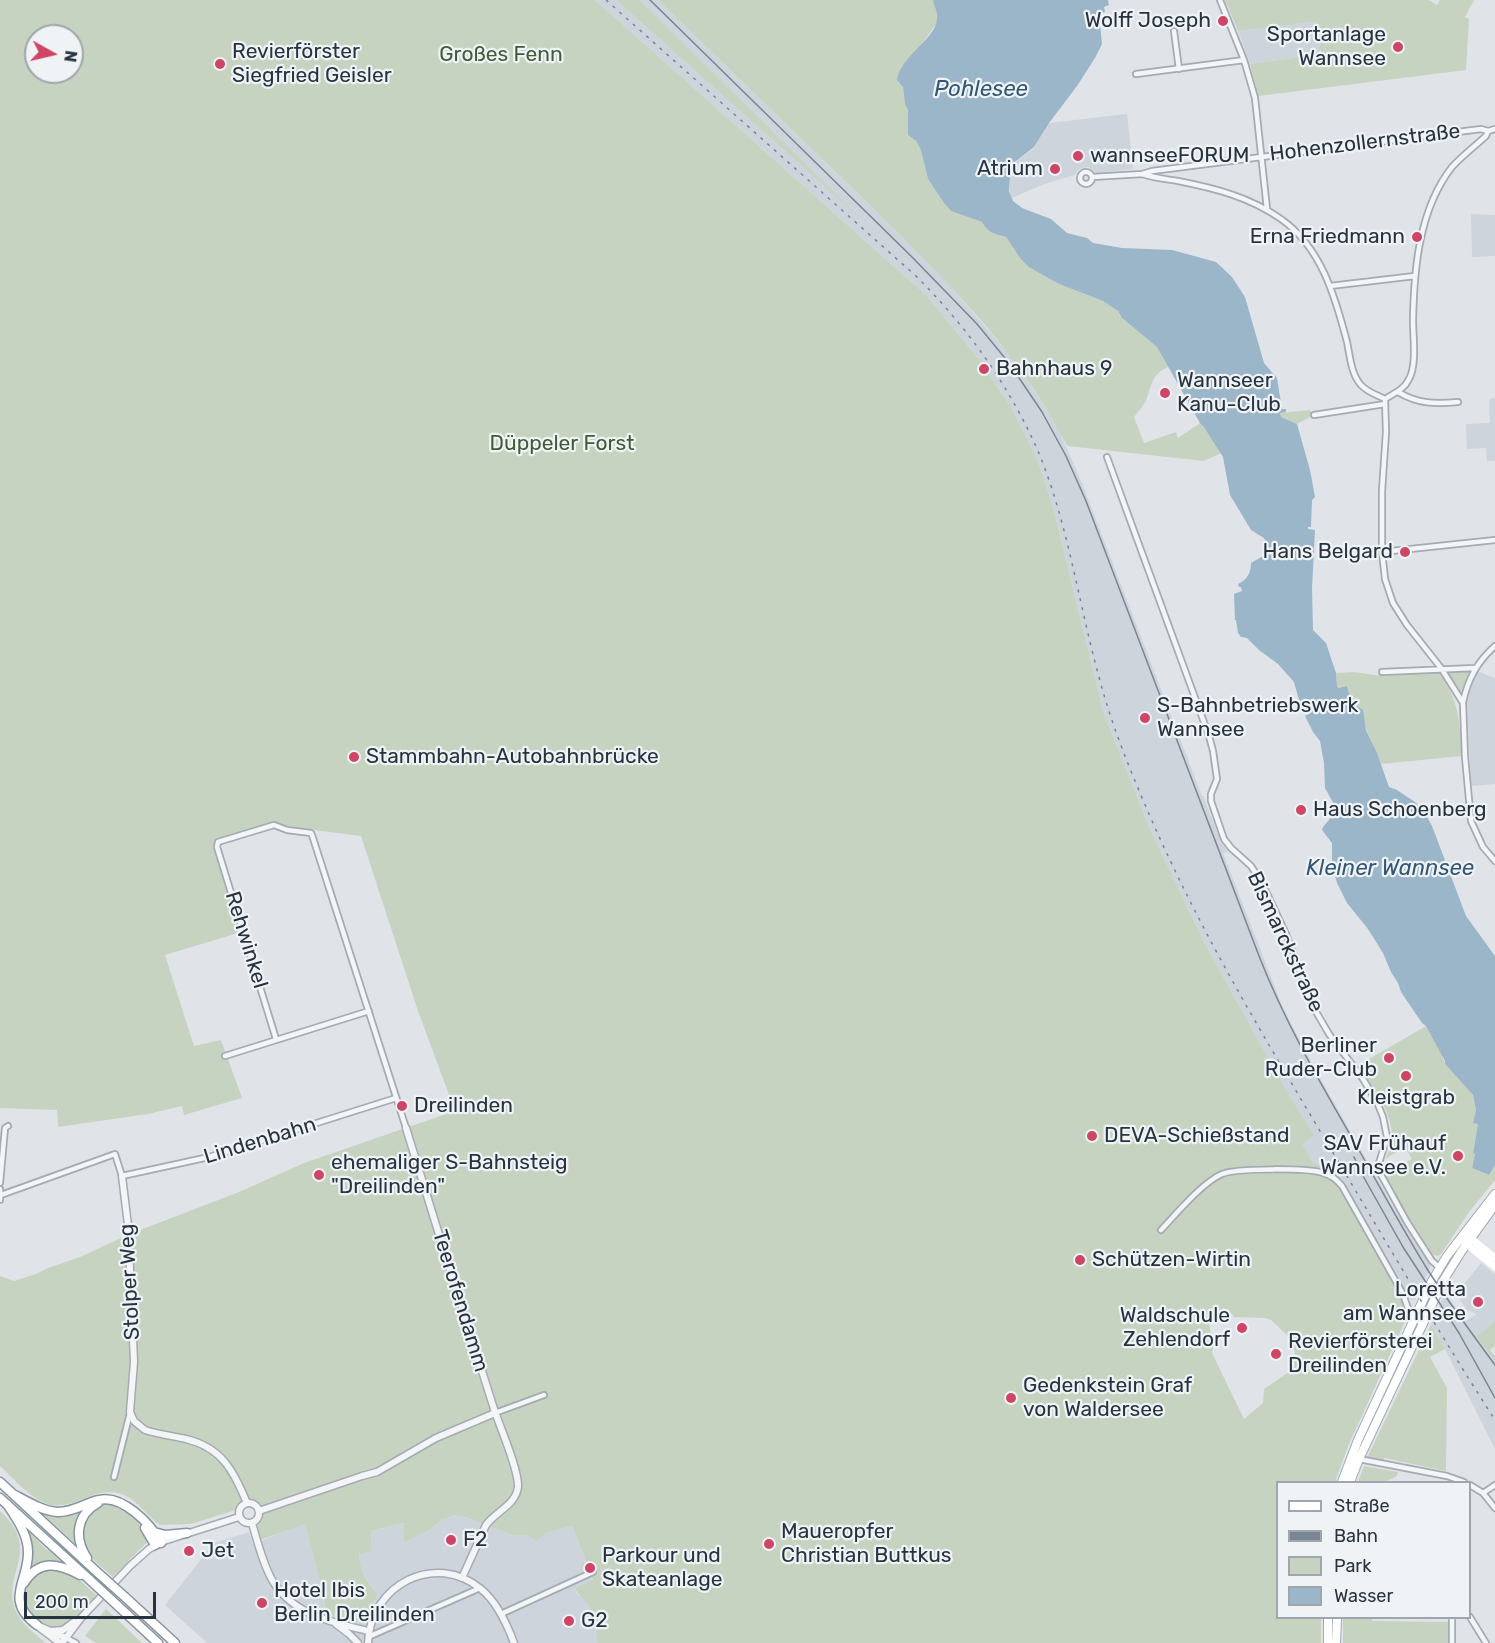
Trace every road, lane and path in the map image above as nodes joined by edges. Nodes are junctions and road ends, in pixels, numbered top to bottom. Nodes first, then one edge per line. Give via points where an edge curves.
1 (1220, 0) edge
2 (1174, 31) dead end
3 (1244, 60) junction
4 (1179, 69) junction
5 (1136, 74) dead end
6 (1495, 129) edge
7 (1488, 131) junction
8 (1261, 156) junction
9 (1142, 174) junction
10 (1092, 177) dead end
11 (1267, 209) junction
12 (1415, 276) junction
13 (1330, 286) junction
14 (1398, 392) junction
15 (1385, 402) junction
16 (1458, 402) dead end
17 (1314, 415) dead end
18 (1107, 457) dead end
19 (1495, 540) edge
20 (1382, 552) junction
21 (1495, 646) edge
22 (1441, 668) junction
23 (1475, 668) junction
24 (1382, 672) dead end
25 (1462, 703) junction
26 (314, 839) joint
27 (1495, 861) edge
28 (369, 1011) junction
29 (276, 1039) junction
30 (225, 1056) dead end
31 (396, 1098) junction
32 (9, 1126) dead end
33 (406, 1128) joint
34 (122, 1176) junction
35 (0, 1183) edge
36 (1495, 1194) edge
37 (0, 1195) edge
38 (1495, 1205) edge
39 (1161, 1230) dead end
40 (1465, 1239) junction
41 (1483, 1252) junction
42 (1495, 1258) edge
43 (1440, 1267) junction
44 (1495, 1267) edge
45 (1448, 1272) junction
46 (1414, 1319) junction
47 (1422, 1323) junction
48 (544, 1395) dead end
49 (130, 1412) junction
50 (495, 1413) junction
51 (1355, 1457) junction
52 (114, 1477) dead end
53 (1343, 1481) edge
54 (1350, 1481) edge
55 (1454, 1481) edge
56 (0, 1482) edge
57 (1495, 1485) edge
58 (1471, 1486) edge
59 (1483, 1493) junction
60 (15, 1495) junction
61 (110, 1499) junction
62 (3, 1501) edge
63 (247, 1503) junction
64 (1495, 1508) edge
65 (259, 1510) junction
66 (137, 1515) junction
67 (239, 1516) junction
68 (252, 1523) junction
69 (154, 1532) junction
70 (187, 1533) junction
71 (158, 1544) junction
72 (95, 1570) junction
73 (593, 1572) dead end
74 (462, 1578) junction
75 (90, 1580) junction
76 (480, 1588) junction
77 (20, 1591) junction
78 (501, 1614) junction
79 (81, 1618) junction
80 (1328, 1619) edge
81 (1336, 1619) edge
82 (1452, 1619) edge
83 (1471, 1619) edge
84 (333, 1622) junction
85 (37, 1625) junction
86 (50, 1631) junction
87 (368, 1637) edge
88 (63, 1641) edge
89 (76, 1643) edge
90 (158, 1643) edge
91 (175, 1643) edge
92 (358, 1643) edge
93 (514, 1643) edge
94 (1328, 1643) edge
95 (1336, 1643) edge
96 (1452, 1643) edge
97 (1486, 1643) edge

1 - 3 street
2 - 4 street
3 - 4 street
3 - 8 street via 1255,98
4 - 5 street
6 - 7 street, Hohenzollernstraße
7 - 8 street, Hohenzollernstraße
7 - 12 street via 1440,185 1428,212
8 - 9 street, Hohenzollernstraße
8 - 11 street
9 - 10 street, Hohenzollernstraße
9 - 11 street via 1223,191
11 - 13 street via 1310,249
12 - 13 street
12 - 14 street via 1413,366
13 - 15 street via 1354,374 1366,390
14 - 15 street
14 - 16 street via 1419,402
15 - 17 street
15 - 20 street
18 - 43 street, Bismarckstraße via 1214,751 1216,781 1211,801 1224,839 1263,883 1315,1010 1377,1102 1387,1137 1380,1173 1410,1228
19 - 20 street
20 - 22 street via 1385,579 1394,603
21 - 23 street
22 - 23 street
22 - 24 street
22 - 25 street
23 - 25 street
25 - 27 street via 1471,821 1483,848
26 - 28 street, Teerofendamm
26 - 29 street, Rehwinkel via 310,833 274,825 218,842 217,847
28 - 29 street
28 - 31 street, Teerofendamm
29 - 30 street
31 - 33 street, Teerofendamm
31 - 34 street, Lindenbahn via 209,1157
32 - 35 street via 5,1128
33 - 50 street, Teerofendamm
34 - 37 street, Stolper Weg via 115,1154
34 - 49 street, Stolper Weg via 134,1362
36 - 40 main road
38 - 40 main road
39 - 46 street via 1209,1182 1223,1174 1243,1170 1324,1173 1342,1186
40 - 41 main road
40 - 43 main road
40 - 45 main road
41 - 42 main road
41 - 44 main road
43 - 45 street, Bismarckstraße
43 - 46 main road
45 - 47 main road
46 - 47 street
46 - 51 main road
47 - 51 main road
48 - 50 street
49 - 52 street, Stolper Weg
49 - 63 street via 145,1430 198,1443 213,1451 234,1473
50 - 65 street via 436,1438 377,1472
50 - 74 street, Teerofendamm via 518,1488 512,1501 486,1525
51 - 53 main road
51 - 54 main road
51 - 55 street via 1447,1476
56 - 60 highway
57 - 59 street
58 - 59 street
59 - 64 street
60 - 61 highway via 57,1512
60 - 72 highway
61 - 66 highway
61 - 72 highway via 92,1506 79,1525 80,1544
62 - 75 highway
62 - 77 highway via 26,1538 27,1565
63 - 65 street
63 - 67 street via 241,1506
65 - 68 street via 259,1517
66 - 69 highway
66 - 71 highway
67 - 68 street via 244,1523
67 - 70 street
68 - 84 street via 267,1569 279,1591 295,1606
69 - 70 highway
69 - 71 highway
70 - 71 street
71 - 79 street via 142,1555
72 - 91 highway, bridge
73 - 78 street
74 - 76 street
74 - 87 street via 434,1574 406,1581 381,1602
75 - 77 highway via 65,1567 47,1565 33,1572
75 - 90 highway, bridge
76 - 78 street
76 - 87 street
77 - 85 highway via 25,1614
78 - 93 street
79 - 86 street via 63,1630
79 - 88 street
80 - 94 main road
81 - 95 main road
82 - 96 street
83 - 97 street
84 - 87 street
84 - 92 street
85 - 86 street
85 - 88 street via 52,1638
86 - 88 street
88 - 89 street

